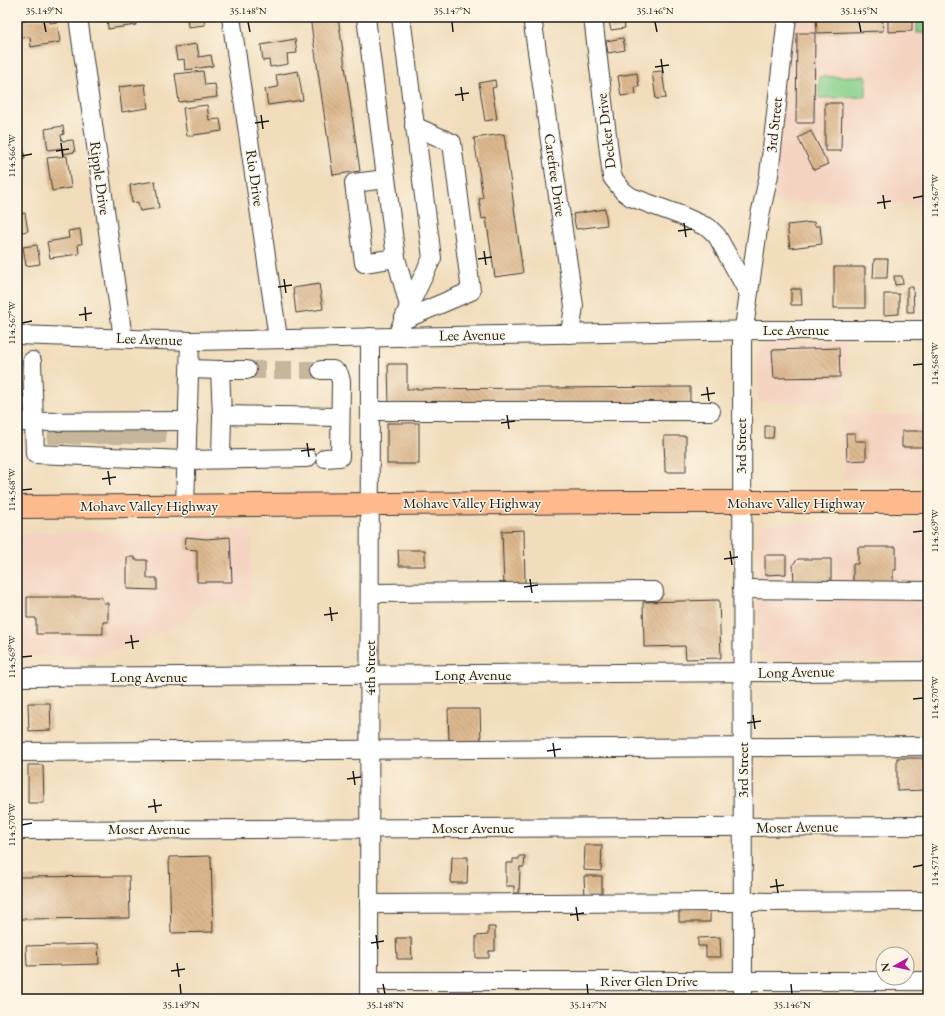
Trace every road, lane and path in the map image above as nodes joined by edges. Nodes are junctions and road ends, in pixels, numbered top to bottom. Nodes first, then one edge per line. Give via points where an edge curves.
1 (78, 17) edge
2 (231, 17) edge
3 (366, 17) edge
4 (401, 17) edge
5 (532, 17) edge
6 (593, 17) edge
7 (787, 17) edge
8 (414, 126) junction
9 (386, 179) junction
10 (396, 258) junction
11 (748, 292) junction
12 (403, 321) junction
13 (744, 330) junction
14 (928, 330) edge
15 (570, 334) junction
16 (17, 335) edge
17 (370, 337) junction
18 (122, 338) junction
19 (278, 338) junction
20 (190, 341) junction
21 (32, 361) dead end
22 (190, 369) junction
23 (220, 370) junction
24 (247, 370) tunnel mouth
25 (321, 370) tunnel mouth
26 (711, 411) dead end
27 (370, 412) junction
28 (222, 415) junction
29 (340, 417) junction
30 (188, 421) junction
31 (25, 422) edge
32 (106, 438) junction
33 (307, 458) dead end
34 (325, 458) dead end
35 (221, 459) junction
36 (186, 460) junction
37 (928, 502) edge
38 (742, 503) junction
39 (370, 504) junction
40 (185, 506) junction
41 (17, 507) edge
42 (742, 589) junction
43 (654, 591) dead end
44 (928, 591) edge
45 (370, 593) junction
46 (928, 671) edge
47 (742, 673) junction
48 (370, 676) junction
49 (17, 678) edge
50 (928, 746) edge
51 (742, 747) junction
52 (370, 749) junction
53 (17, 752) edge
54 (928, 826) edge
55 (743, 828) junction
56 (369, 829) junction
57 (17, 830) edge
58 (743, 902) junction
59 (928, 902) edge
60 (370, 904) junction
61 (370, 981) junction
62 (743, 981) junction
63 (928, 981) edge
64 (370, 999) edge
65 (743, 999) edge

1 - 18 street, Ripple Drive
2 - 19 street, Rio Drive
3 - 9 street
4 - 8 street
5 - 15 street, Carefree Drive via 574,306
6 - 11 street, Decker Drive via 612,177 631,197 709,228 717,236
7 - 11 street, 3rd Street via 769,175
8 - 12 street via 432,258
8 - 12 street via 452,143 471,291
9 - 10 street
9 - 10 street via 354,183 364,263
10 - 12 street
11 - 13 street, 3rd Street
12 - 15 street, Lee Avenue
12 - 17 street, Lee Avenue
13 - 14 street, Lee Avenue
13 - 15 street, Lee Avenue
13 - 38 street, 3rd Street
16 - 18 street, Lee Avenue
17 - 19 street, Lee Avenue
17 - 27 street, 4th Street
18 - 20 street, Lee Avenue
19 - 20 street, Lee Avenue
20 - 22 street
21 - 31 street
22 - 23 street
22 - 30 street
23 - 24 street
23 - 28 street
25 - 29 street via 333,370 339,374
26 - 27 street
27 - 39 street, 4th Street
28 - 29 street
28 - 35 street
29 - 34 street via 340,457
30 - 32 street
30 - 36 street
31 - 32 street
31 - 32 street via 34,454
32 - 36 street
33 - 35 street
35 - 36 street
36 - 40 street
37 - 38 highway, Mohave Valley Highway
38 - 39 highway, Mohave Valley Highway
38 - 42 street, 3rd Street
39 - 40 highway, Mohave Valley Highway
39 - 45 street, 4th Street
40 - 41 highway, Mohave Valley Highway
42 - 44 street
42 - 47 street, 3rd Street
43 - 45 street
45 - 48 street, 4th Street
46 - 47 street, Long Avenue
47 - 48 street, Long Avenue
47 - 51 street, 3rd Street
48 - 49 street, Long Avenue
48 - 52 street, 4th Street
50 - 51 street
51 - 52 street
51 - 55 street, 3rd Street
52 - 53 street
52 - 56 street, 4th Street
54 - 55 street, Moser Avenue
55 - 56 street, Moser Avenue
55 - 58 street, 3rd Street
56 - 57 street, Moser Avenue
56 - 60 street, 4th Street
58 - 59 street
58 - 60 street
58 - 62 street, 3rd Street
60 - 61 street, 4th Street
61 - 62 street, River Glen Drive
61 - 64 street, 4th Street
62 - 63 street, River Glen Drive
62 - 65 street, 3rd Street

